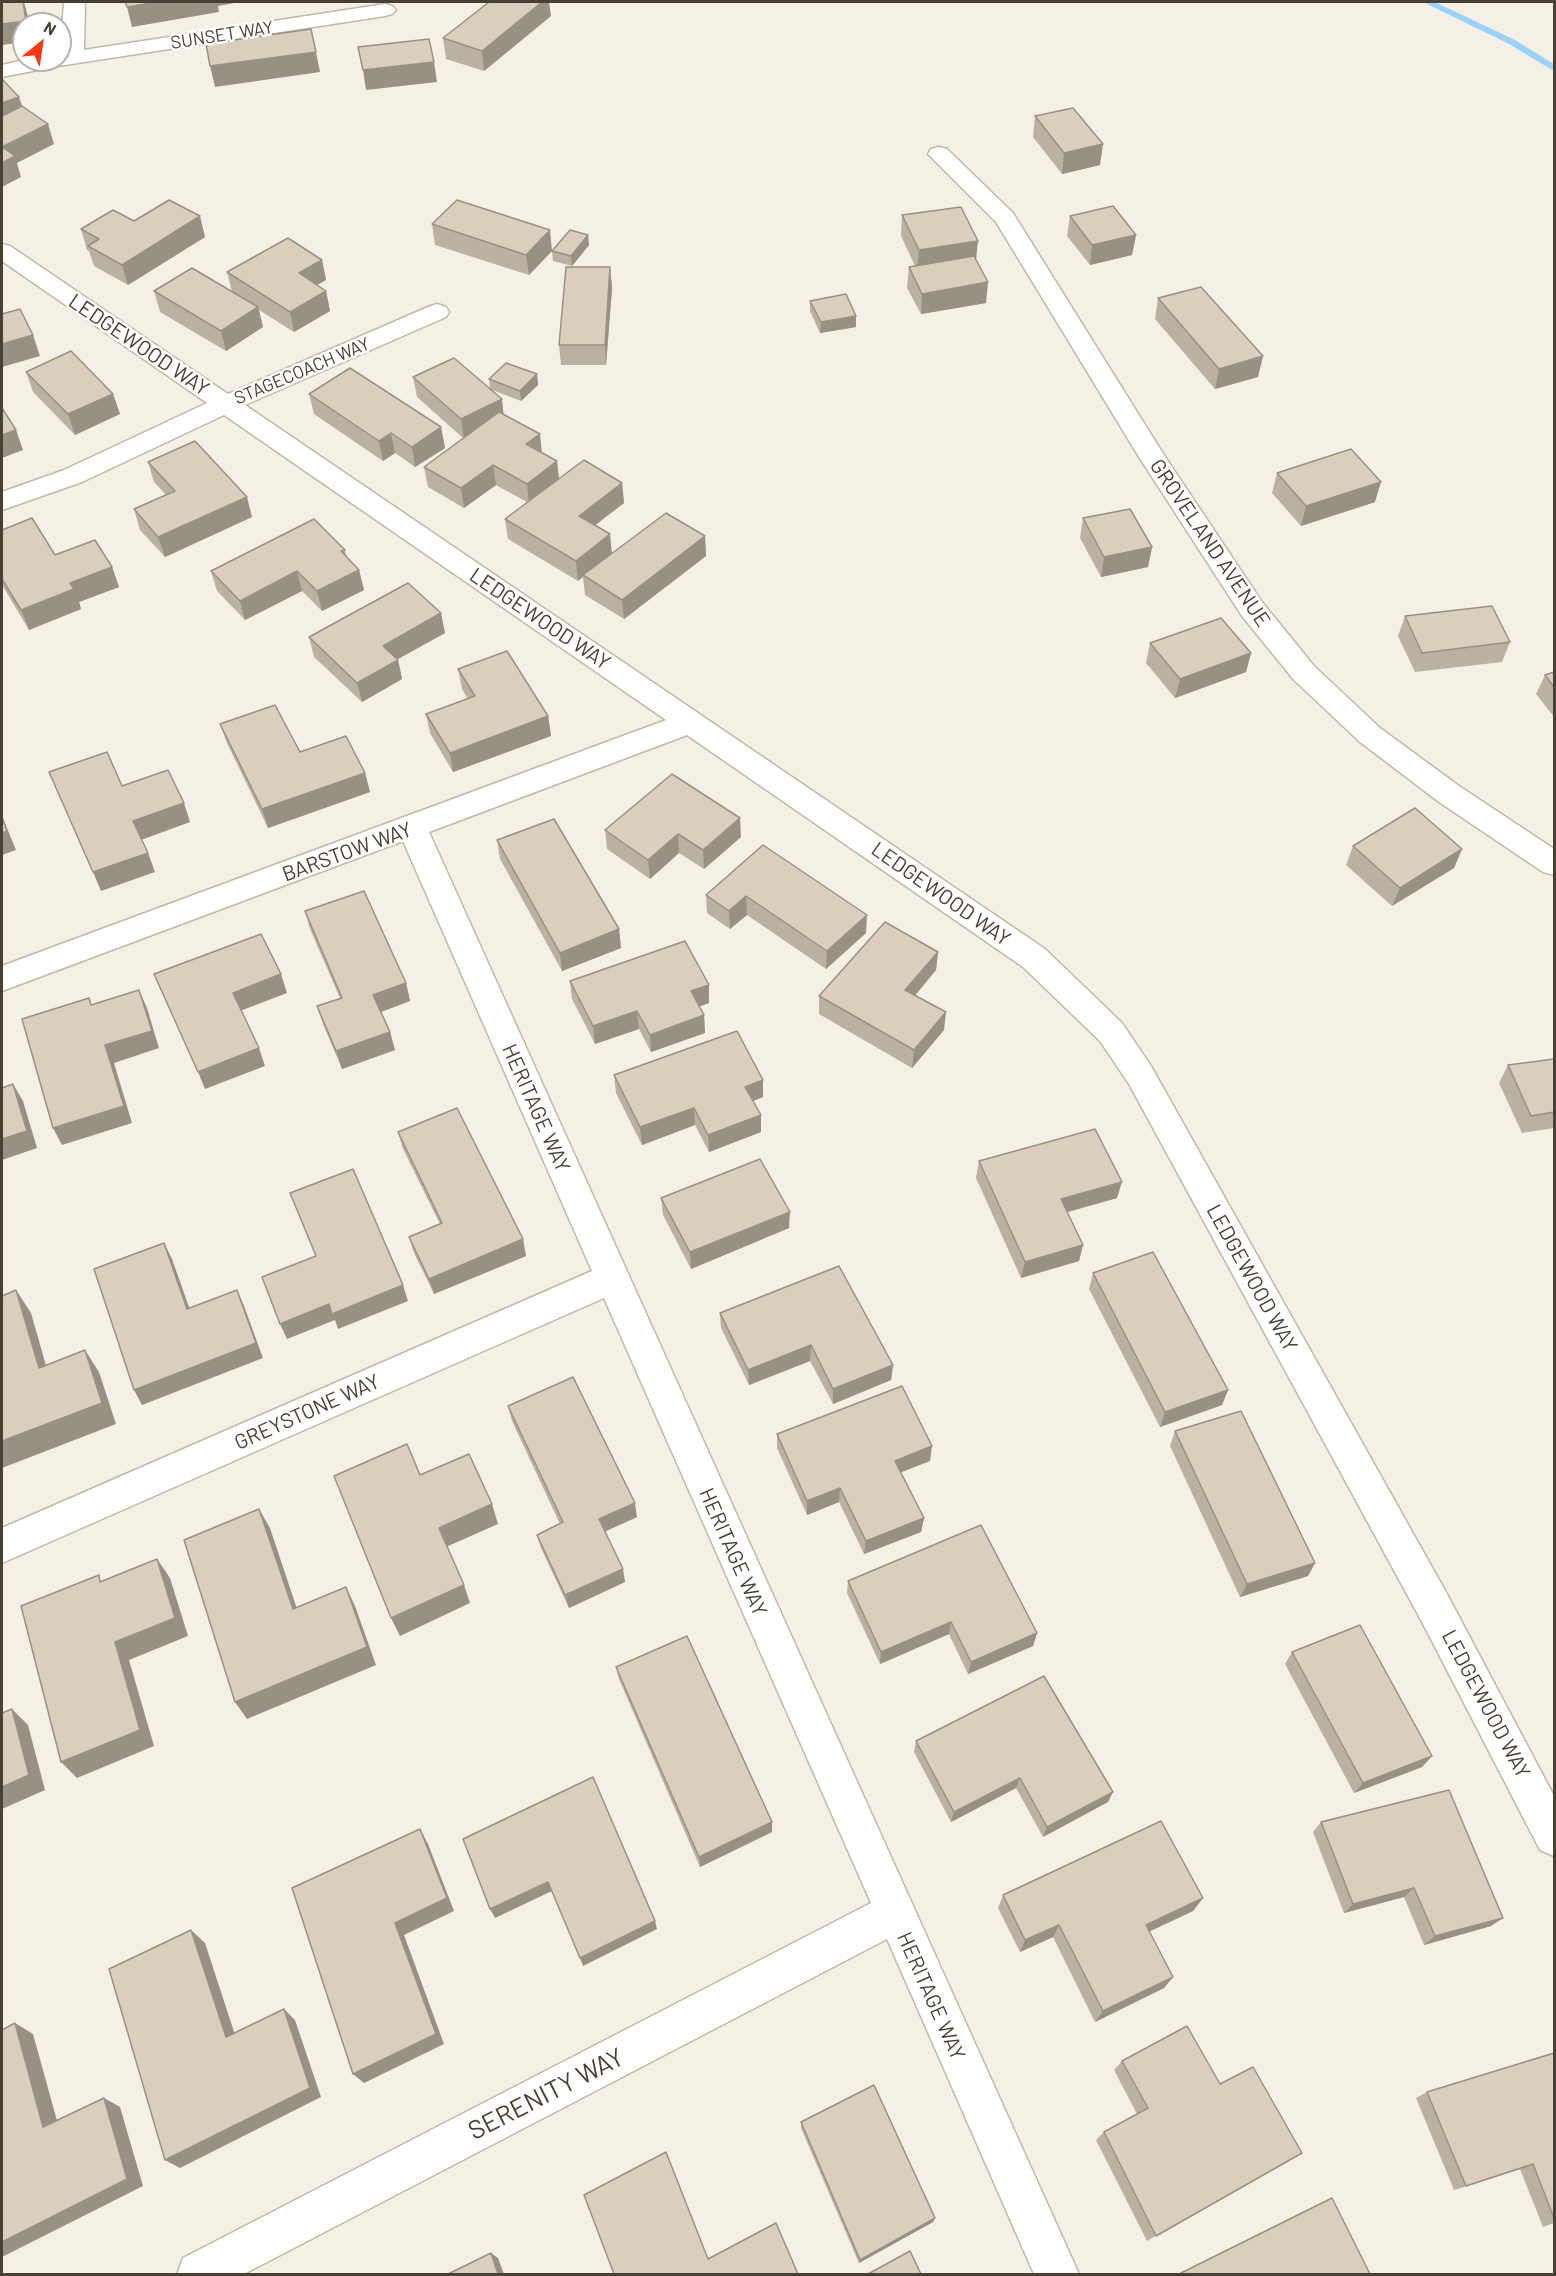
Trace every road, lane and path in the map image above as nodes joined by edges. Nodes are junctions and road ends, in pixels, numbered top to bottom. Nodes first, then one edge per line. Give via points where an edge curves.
1 (385, 10) dead end
2 (72, 58) edge
3 (939, 154) dead end
4 (2, 250) edge
5 (437, 312) dead end
6 (226, 404) junction
7 (2, 501) edge
8 (691, 722) junction
9 (412, 828) junction
10 (1554, 864) edge
11 (2, 979) edge
12 (612, 1279) junction
13 (2, 1546) edge
14 (1554, 1836) edge
15 (894, 1913) junction
16 (199, 2274) edge
17 (1057, 2274) edge

1 - 2 street, SUNSET WAY
3 - 10 street, GROVELAND AVENUE via 1005,218 1158,467 1252,609 1304,673 1370,735
4 - 6 street, LEDGEWOOD WAY
5 - 6 street, STAGECOACH WAY
6 - 7 street, STAGECOACH WAY via 73,476
6 - 8 street, LEDGEWOOD WAY
8 - 9 street, BARSTOW WAY
8 - 14 street, LEDGEWOOD WAY via 1034,958 1111,1032 1140,1075 1428,1596
9 - 11 street, BARSTOW WAY
9 - 12 street, HERITAGE WAY
12 - 13 street, GREYSTONE WAY
12 - 15 street, HERITAGE WAY
15 - 16 street, SERENITY WAY
15 - 17 street, HERITAGE WAY

